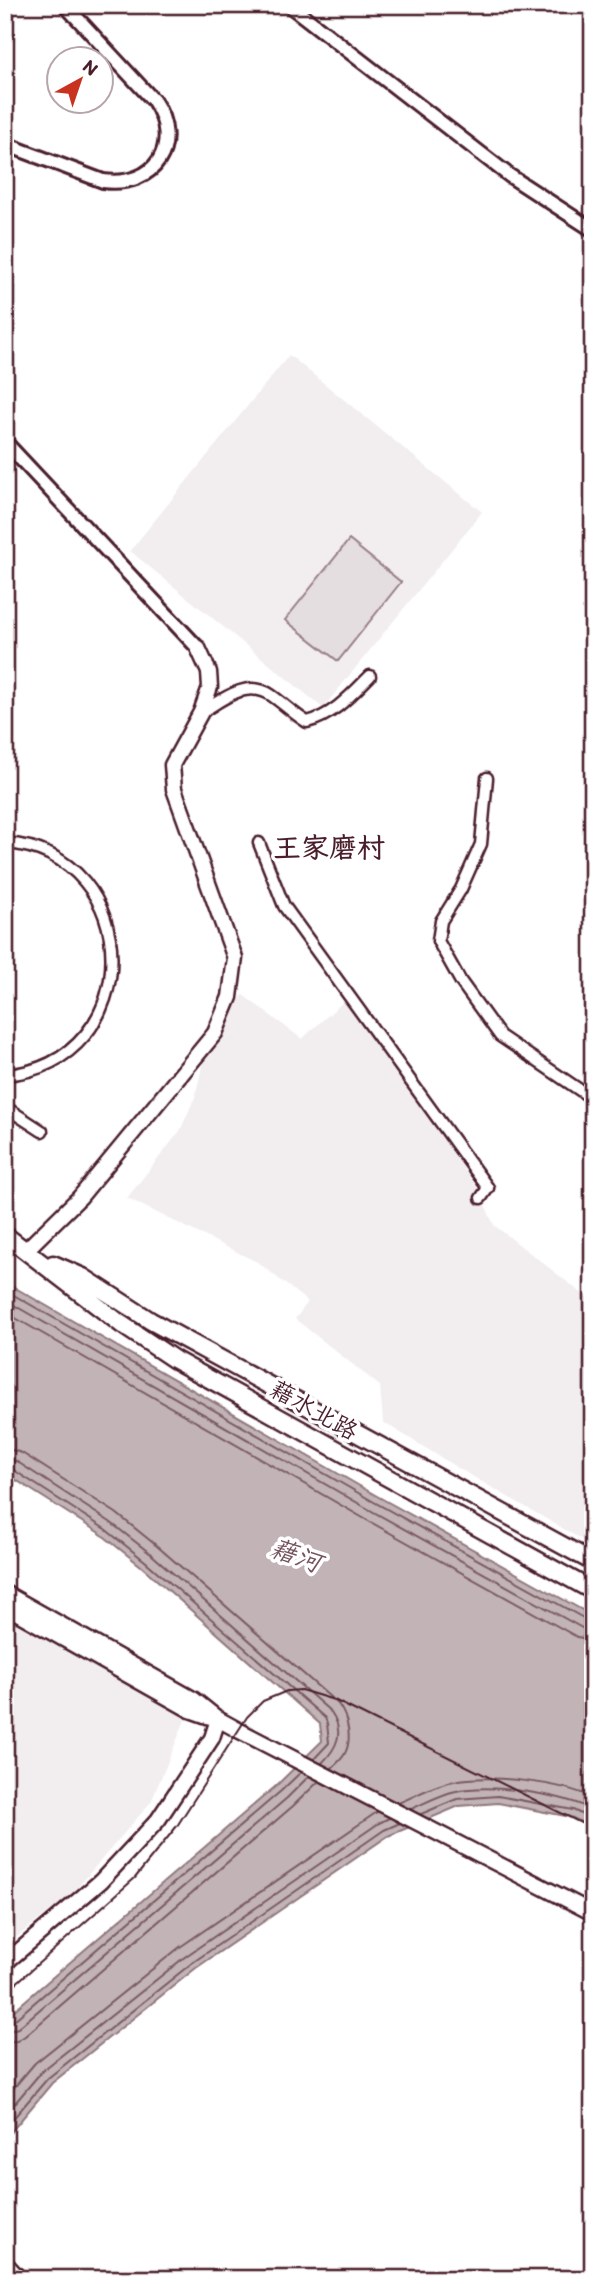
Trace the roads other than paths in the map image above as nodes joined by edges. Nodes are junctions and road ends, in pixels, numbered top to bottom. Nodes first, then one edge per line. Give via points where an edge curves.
1 (65, 5) edge
2 (289, 5) edge
3 (5, 144) edge
4 (593, 230) edge
5 (5, 442) edge
6 (198, 648) joint
7 (370, 676) dead end
8 (201, 712) junction
9 (487, 778) dead end
10 (5, 843) edge
11 (259, 843) dead end
12 (5, 1075) edge
13 (593, 1099) edge
14 (5, 1107) edge
15 (42, 1131) dead end
16 (481, 1198) dead end
17 (5, 1235) edge
18 (25, 1251) junction
19 (593, 1562) edge
20 (593, 1591) edge
21 (5, 1593) edge
22 (5, 1606) edge
23 (218, 1719) junction
24 (593, 1913) edge
25 (5, 1963) edge
26 (5, 2266) edge
27 (17, 2279) edge

1 - 3 street via 154,101 163,114 166,146 149,172 119,183
2 - 4 street via 510,176
5 - 6 street
6 - 8 main road via 210,687
7 - 8 street via 321,719 307,722 258,688 236,691
8 - 18 main road via 172,765 174,789 235,958 230,997 215,1033 80,1197
9 - 13 street via 481,844 441,921 438,941 500,1036
10 - 12 street via 47,854 78,875 100,906 113,954 105,1003 85,1035 67,1053 45,1065
11 - 16 street via 284,906 488,1188
14 - 15 street
17 - 18 main road, 藉水北路
18 - 19 main road, 藉水北路 via 83,1277 151,1321
18 - 20 main road, 藉水北路 via 175,1360
21 - 23 main road via 193,1699
22 - 23 main road via 190,1710
23 - 24 main road
23 - 25 main road via 212,1738 158,1820 101,1881
26 - 27 highway

